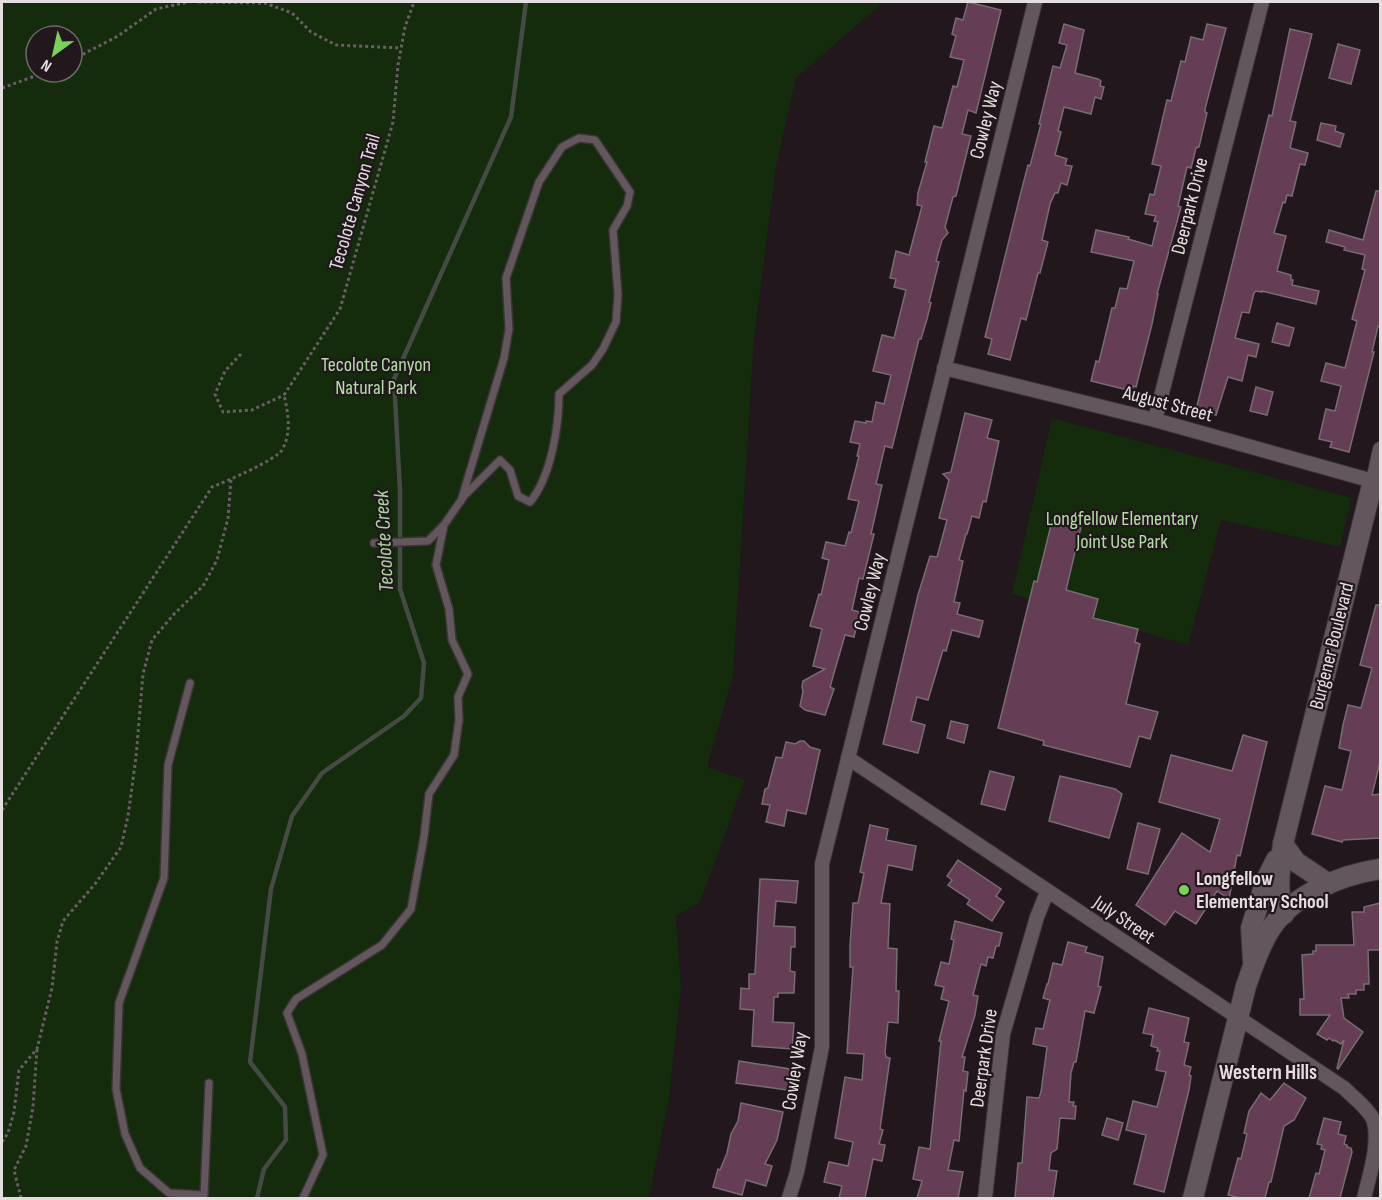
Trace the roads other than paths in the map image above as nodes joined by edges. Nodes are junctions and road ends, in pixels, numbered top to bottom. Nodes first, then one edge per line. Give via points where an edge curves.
1 (1035, 2) edge
2 (1262, 2) edge
3 (944, 368) junction
4 (1155, 420) junction
5 (1380, 449) edge
6 (1377, 482) edge
7 (461, 501) junction
8 (444, 525) junction
9 (374, 543) dead end
10 (190, 683) dead end
11 (848, 758) junction
12 (1283, 844) junction
13 (1380, 869) edge
14 (1329, 884) junction
15 (1047, 892) junction
16 (1284, 914) junction
17 (1254, 963) junction
18 (1238, 1019) junction
19 (209, 1083) dead end
20 (204, 1197) edge
21 (303, 1198) edge
22 (789, 1198) edge
23 (985, 1198) edge
24 (1193, 1198) edge
25 (1364, 1198) edge

1 - 3 street, Cowley Way
2 - 4 street, Deerpark Drive
3 - 4 street, August Street
3 - 11 street, Cowley Way
4 - 6 street, August Street
5 - 6 street, Burgener Boulevard
6 - 12 street, Burgener Boulevard
7 - 7 lane via 500,460 510,470 518,496 530,502 547,466 559,418 559,394 592,365 615,321 618,294 613,230 630,192 595,140 579,138 562,147 538,183 506,278 509,329 504,358
7 - 8 lane
8 - 9 lane via 428,541
8 - 21 lane via 436,565 449,609 452,640 468,674 458,697 454,755 429,794 411,909 382,945 296,999 287,1013 302,1054 324,1155
10 - 20 lane via 168,765 164,878 119,1003 116,1089 125,1134 140,1168 169,1193
11 - 15 street, July Street
11 - 22 street, Cowley Way via 822,864 822,1047
12 - 14 street via 1296,862
12 - 16 street, Burgener Boulevard via 1279,900
12 - 17 street, Burgener Boulevard via 1266,880 1251,928
13 - 14 street
14 - 16 street via 1307,895
15 - 18 street, July Street
15 - 23 street, Deerpark Drive via 1003,1034
16 - 17 street, Burgener Boulevard via 1268,932
17 - 18 street, Burgener Boulevard
18 - 24 street, Burgener Boulevard
18 - 25 street, July Street via 1344,1088 1373,1120 1376,1149
19 - 20 lane

